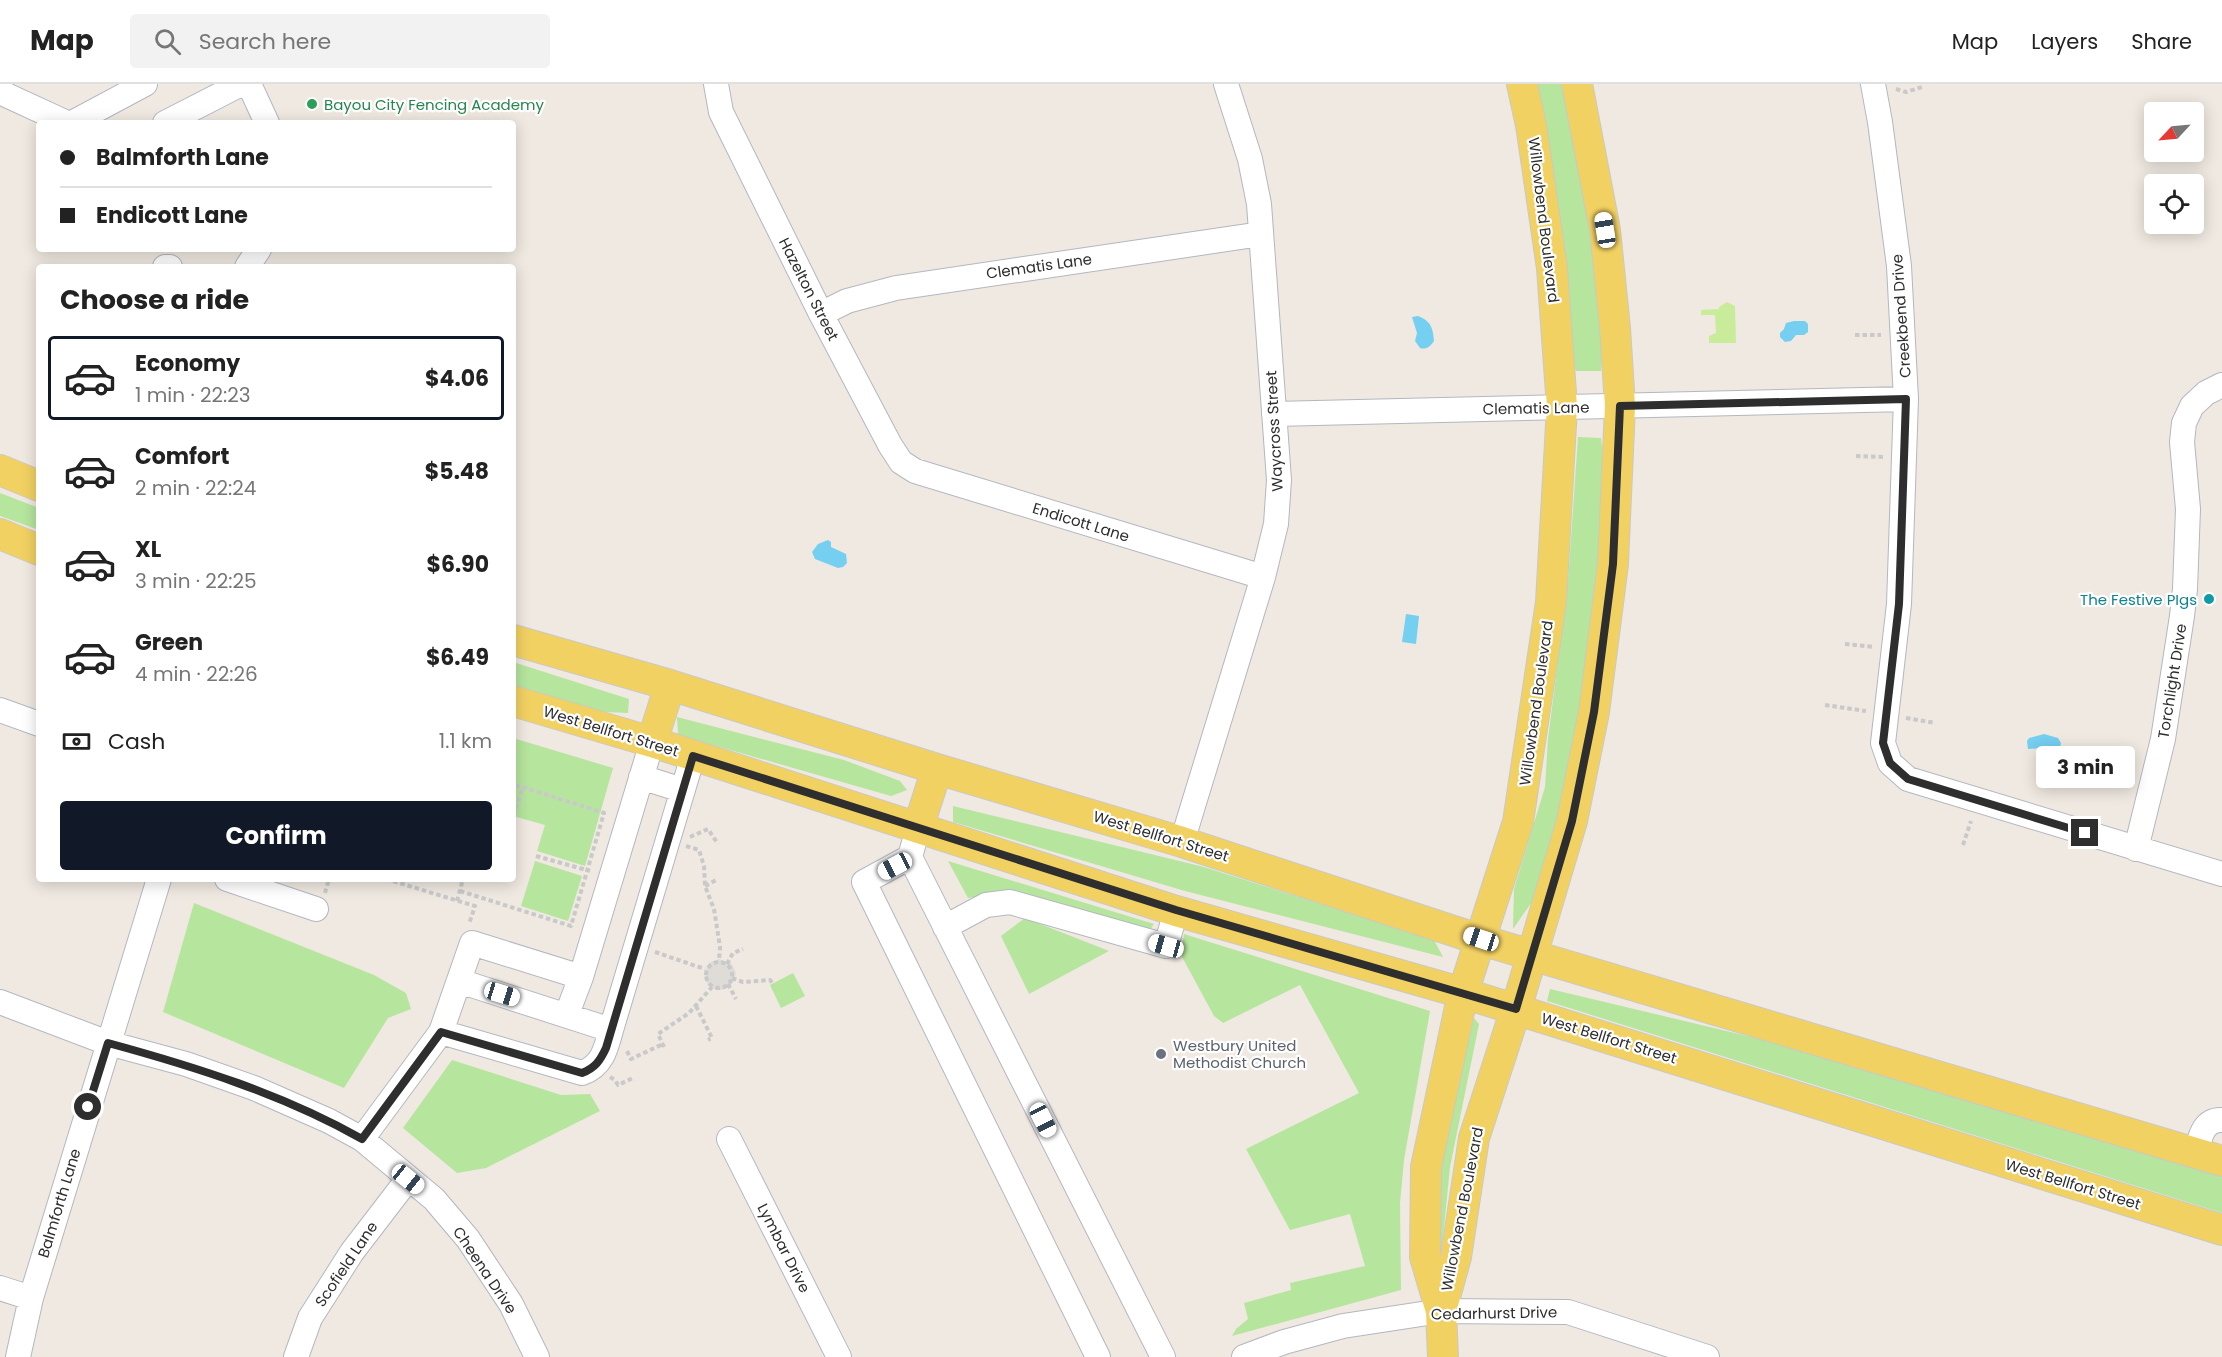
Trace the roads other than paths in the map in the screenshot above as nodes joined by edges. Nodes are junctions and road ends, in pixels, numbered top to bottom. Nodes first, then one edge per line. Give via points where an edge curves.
1 (146, 84) edge
2 (241, 84) edge
3 (249, 84) edge
4 (716, 84) edge
5 (1226, 84) edge
6 (1522, 84) edge
7 (1577, 84) edge
8 (0, 87) edge
9 (1874, 88) edge
10 (60, 120) edge
11 (78, 120) edge
12 (171, 120) edge
13 (266, 120) edge
14 (1261, 234) junction
15 (821, 314) junction
16 (2222, 385) edge
17 (1906, 399) junction
18 (1620, 406) junction
19 (1562, 407) junction
20 (1274, 414) junction
21 (902, 462) joint
22 (0, 470) edge
23 (36, 485) edge
24 (0, 534) edge
25 (36, 549) edge
26 (1263, 577) junction
27 (516, 641) edge
28 (670, 685) junction
29 (516, 702) edge
30 (0, 710) edge
31 (36, 723) edge
32 (652, 742) junction
33 (693, 756) junction
34 (937, 769) junction
35 (641, 777) junction
36 (682, 790) junction
37 (918, 828) junction
38 (1182, 842) junction
39 (2136, 849) junction
40 (910, 857) junction
41 (2222, 874) edge
42 (158, 882) edge
43 (236, 882) edge
44 (316, 909) dead end
45 (1176, 910) junction
46 (945, 927) junction
47 (1481, 939) junction
48 (1531, 954) junction
49 (581, 977) junction
50 (459, 981) junction
51 (1463, 993) junction
52 (0, 1002) edge
53 (1516, 1009) junction
54 (567, 1014) junction
55 (612, 1026) junction
56 (441, 1032) junction
57 (108, 1043) junction
58 (2222, 1120) edge
59 (362, 1139) junction
60 (729, 1139) dead end
61 (2209, 1156) edge
62 (408, 1179) junction
63 (2222, 1230) edge
64 (0, 1288) edge
65 (31, 1298) junction
66 (1442, 1311) junction
67 (18, 1357) edge
68 (296, 1357) edge
69 (537, 1357) edge
70 (838, 1357) edge
71 (1098, 1357) edge
72 (1163, 1357) edge
73 (1244, 1357) edge
74 (1443, 1357) edge
75 (1707, 1357) edge

1 - 11 street
2 - 12 street
3 - 13 street
4 - 15 street, Hazelton Street via 721,112
5 - 14 street, Waycross Street via 1254,177
6 - 19 main road, Willowbend Boulevard via 1532,125 1552,268
7 - 18 main road, Willowbend Boulevard via 1605,230
8 - 10 street via 4,94
9 - 17 street, Creekbend Drive via 1899,266
14 - 15 street, Clematis Lane via 896,288 847,301
14 - 20 street, Waycross Street
15 - 21 street, Hazelton Street
16 - 39 street, Torchlight Drive via 2192,406 2184,423 2187,509 2183,609 2163,739
17 - 18 street, Clematis Lane
17 - 39 street, Creekbend Drive via 1899,604 1883,743 1890,763 1908,779
18 - 19 street, Clematis Lane
18 - 48 main road, Willowbend Boulevard via 1613,564 1594,712 1572,821
19 - 20 street, Clematis Lane
19 - 47 main road, Willowbend Boulevard via 1551,602 1518,822
20 - 26 street, Waycross Street via 1279,480 1276,524
21 - 26 street, Endicott Lane via 915,471
22 - 23 main road
24 - 25 main road
26 - 38 street, Waycross Street
27 - 28 main road, West Bellfort Street
28 - 32 main road
28 - 34 main road, West Bellfort Street
29 - 32 main road, West Bellfort Street
30 - 31 street
32 - 33 main road, West Bellfort Street
32 - 35 street
33 - 36 street
33 - 37 main road, West Bellfort Street
34 - 37 main road
34 - 38 main road, West Bellfort Street
35 - 36 street
35 - 49 street
36 - 55 street via 673,840
37 - 40 street
37 - 45 main road, West Bellfort Street
38 - 47 main road, West Bellfort Street
39 - 41 street
40 - 46 street
40 - 71 street via 864,882
42 - 57 street, Balmforth Lane
43 - 44 street
45 - 46 street via 1166,946 1010,902 986,905
45 - 51 main road, West Bellfort Street
46 - 72 street
47 - 48 main road, West Bellfort Street
47 - 51 main road, Willowbend Boulevard
48 - 53 main road, Willowbend Boulevard
48 - 61 main road, West Bellfort Street
49 - 50 street via 472,944
49 - 54 street
50 - 54 street
50 - 56 street
51 - 53 main road, West Bellfort Street
51 - 66 main road, Willowbend Boulevard via 1426,1167 1425,1257
52 - 57 street, Cheena Drive
53 - 63 main road, West Bellfort Street
53 - 66 main road, Willowbend Boulevard via 1474,1138 1456,1257
54 - 55 street
55 - 56 street via 600,1061 582,1073
56 - 59 street
57 - 59 street, Cheena Drive via 254,1088
57 - 65 street, Balmforth Lane
58 - 61 street via 2202,1130
59 - 62 street, Cheena Drive
60 - 70 street, Lymbar Drive
62 - 68 street, Scofield Lane via 352,1252 310,1318
62 - 69 street, Cheena Drive via 434,1199 468,1239 511,1304
64 - 65 street
65 - 67 street, Balmforth Lane
66 - 73 street, Cedarhurst Drive via 1343,1326
66 - 74 main road, Willowbend Boulevard
66 - 75 street, Cedarhurst Drive via 1568,1312

